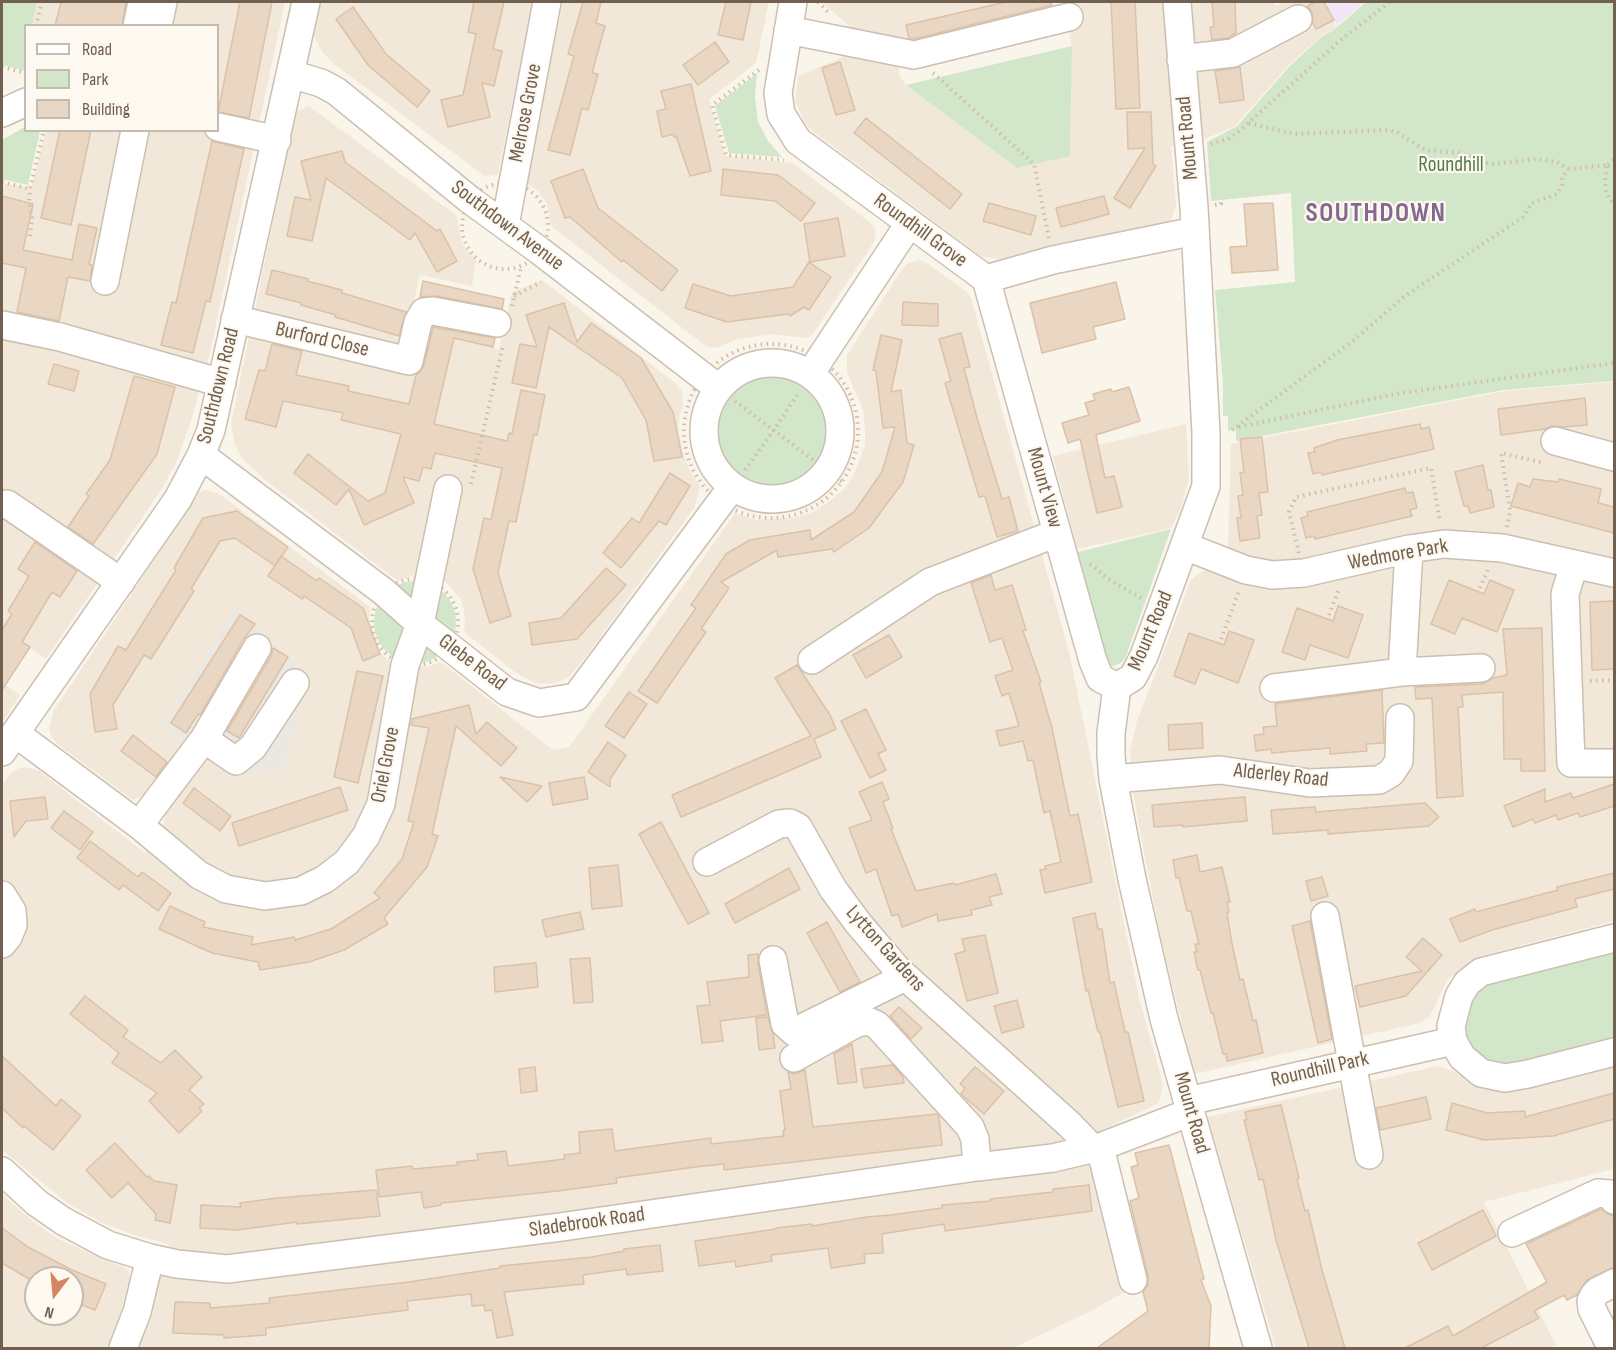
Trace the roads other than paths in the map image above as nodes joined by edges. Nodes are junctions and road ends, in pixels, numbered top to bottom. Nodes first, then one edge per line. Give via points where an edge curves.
1 (142, 2) edge
2 (163, 2) edge
3 (306, 2) edge
4 (547, 2) edge
5 (793, 2) edge
6 (1177, 2) edge
7 (1069, 17) dead end
8 (1298, 19) dead end
9 (137, 24) edge
10 (158, 24) edge
11 (788, 30) junction
12 (1181, 59) junction
13 (291, 74) junction
14 (24, 103) edge
15 (2, 113) edge
16 (219, 127) edge
17 (135, 132) edge
18 (277, 140) junction
19 (909, 224) junction
20 (504, 225) junction
21 (1195, 231) junction
22 (986, 279) junction
23 (105, 281) dead end
24 (236, 319) junction
25 (2, 325) edge
26 (504, 325) road end
27 (815, 366) junction
28 (222, 383) junction
29 (710, 383) junction
30 (1554, 453) road end
31 (201, 455) junction
32 (1614, 457) edge
33 (448, 489) road end
34 (726, 494) junction
35 (7, 504) dead end
36 (1058, 538) junction
37 (1185, 546) junction
38 (1409, 549) junction
39 (1574, 564) junction
40 (1614, 573) edge
41 (121, 582) junction
42 (420, 624) junction
43 (257, 648) dead end
44 (812, 660) dead end
45 (1480, 668) dead end
46 (1402, 672) junction
47 (295, 683) dead end
48 (1117, 687) junction
49 (1274, 688) dead end
50 (1400, 718) dead end
51 (204, 739) junction
52 (8, 743) edge
53 (1614, 763) edge
54 (1113, 779) junction
55 (140, 825) junction
56 (707, 862) dead end
57 (2, 895) edge
58 (1325, 916) dead end
59 (1614, 938) edge
60 (2, 944) edge
61 (773, 960) dead end
62 (905, 976) junction
63 (1453, 1041) junction
64 (1614, 1052) edge
65 (794, 1058) dead end
66 (1353, 1063) junction
67 (1189, 1107) junction
68 (1096, 1148) junction
69 (1369, 1155) dead end
70 (977, 1167) junction
71 (2, 1171) edge
72 (1614, 1200) edge
73 (1512, 1233) dead end
74 (150, 1258) junction
75 (1133, 1280) dead end
76 (1614, 1283) edge
77 (1603, 1341) edge
78 (123, 1348) edge
79 (1258, 1348) edge

1 - 9 street
2 - 10 street
3 - 13 street, Southdown Road
4 - 20 street, Melrose Grove
5 - 11 street, Roundhill Grove
6 - 12 street, Mount Road
7 - 11 street via 914,55
8 - 12 street via 1233,53
11 - 19 street, Roundhill Grove via 778,93 781,114 798,141
12 - 21 street, Mount Road
13 - 18 street, Southdown Road
13 - 20 street, Southdown Avenue via 336,91
14 - 15 street
16 - 18 street
17 - 23 street
18 - 24 street, Southdown Road
19 - 22 street, Roundhill Grove
19 - 27 street
20 - 29 street, Southdown Avenue
21 - 22 street, Roundhill Grove via 1053,260
21 - 37 street, Mount Road via 1207,469 1206,486
22 - 36 street, Mount View
24 - 26 street, Burford Close via 409,361 424,312
24 - 28 street, Southdown Road
25 - 28 street via 60,337
27 - 29 street via 772,362 751,365
27 - 34 street via 837,410 840,426 835,476 788,498
28 - 31 street, Southdown Road
29 - 34 street via 703,426 706,452
30 - 32 street
31 - 41 street, Southdown Road via 178,499
31 - 42 street, Glebe Road via 384,592
33 - 42 street, Oriel Grove
34 - 42 street, Glebe Road via 576,697 539,703 507,692
35 - 41 street
36 - 44 street via 930,582
36 - 48 street, Mount View via 1093,661 1100,678
37 - 38 street, Wedmore Park via 1246,570 1272,575 1304,573
37 - 48 street, Mount Road via 1144,656 1133,677
38 - 39 street, Wedmore Park via 1444,544 1502,548
38 - 46 street
39 - 40 street, Wedmore Park
39 - 53 street via 1566,594 1571,763
41 - 52 street, Southdown Road
42 - 55 street, Oriel Grove via 405,665 381,804 366,836 347,862 325,879 300,891 265,896 226,889 200,875
43 - 51 street
45 - 46 street
46 - 49 street
47 - 51 street via 254,747 236,761
48 - 54 street, Mount Road via 1111,733
50 - 54 street, Alderley Road via 1399,761 1391,773 1379,780 1310,783 1220,770
51 - 55 street
52 - 55 street, Oriel Grove
54 - 67 street, Mount Road via 1164,1019
56 - 62 street, Lytton Gardens via 790,822 798,827 833,889 858,923
57 - 60 street via 12,910 13,925
58 - 66 street
59 - 63 street via 1481,972 1459,996 1451,1026
61 - 62 street via 785,1024 794,1032
62 - 68 street, Lytton Gardens
63 - 64 street via 1462,1057 1481,1072 1505,1078
63 - 66 street, Roundhill Park
65 - 70 street via 856,1023 868,1021 877,1025 970,1127
66 - 67 street, Roundhill Park
66 - 69 street
67 - 68 street, Sladebrook Road
67 - 79 street, Mount Road
68 - 70 street, Sladebrook Road via 1053,1158
68 - 75 street
70 - 74 street, Sladebrook Road via 572,1226 256,1266 198,1267
71 - 74 street, Sladebrook Road via 37,1203 85,1235
72 - 73 street via 1610,1194 1599,1193
74 - 78 street via 137,1312
76 - 77 street via 1598,1291 1591,1301

